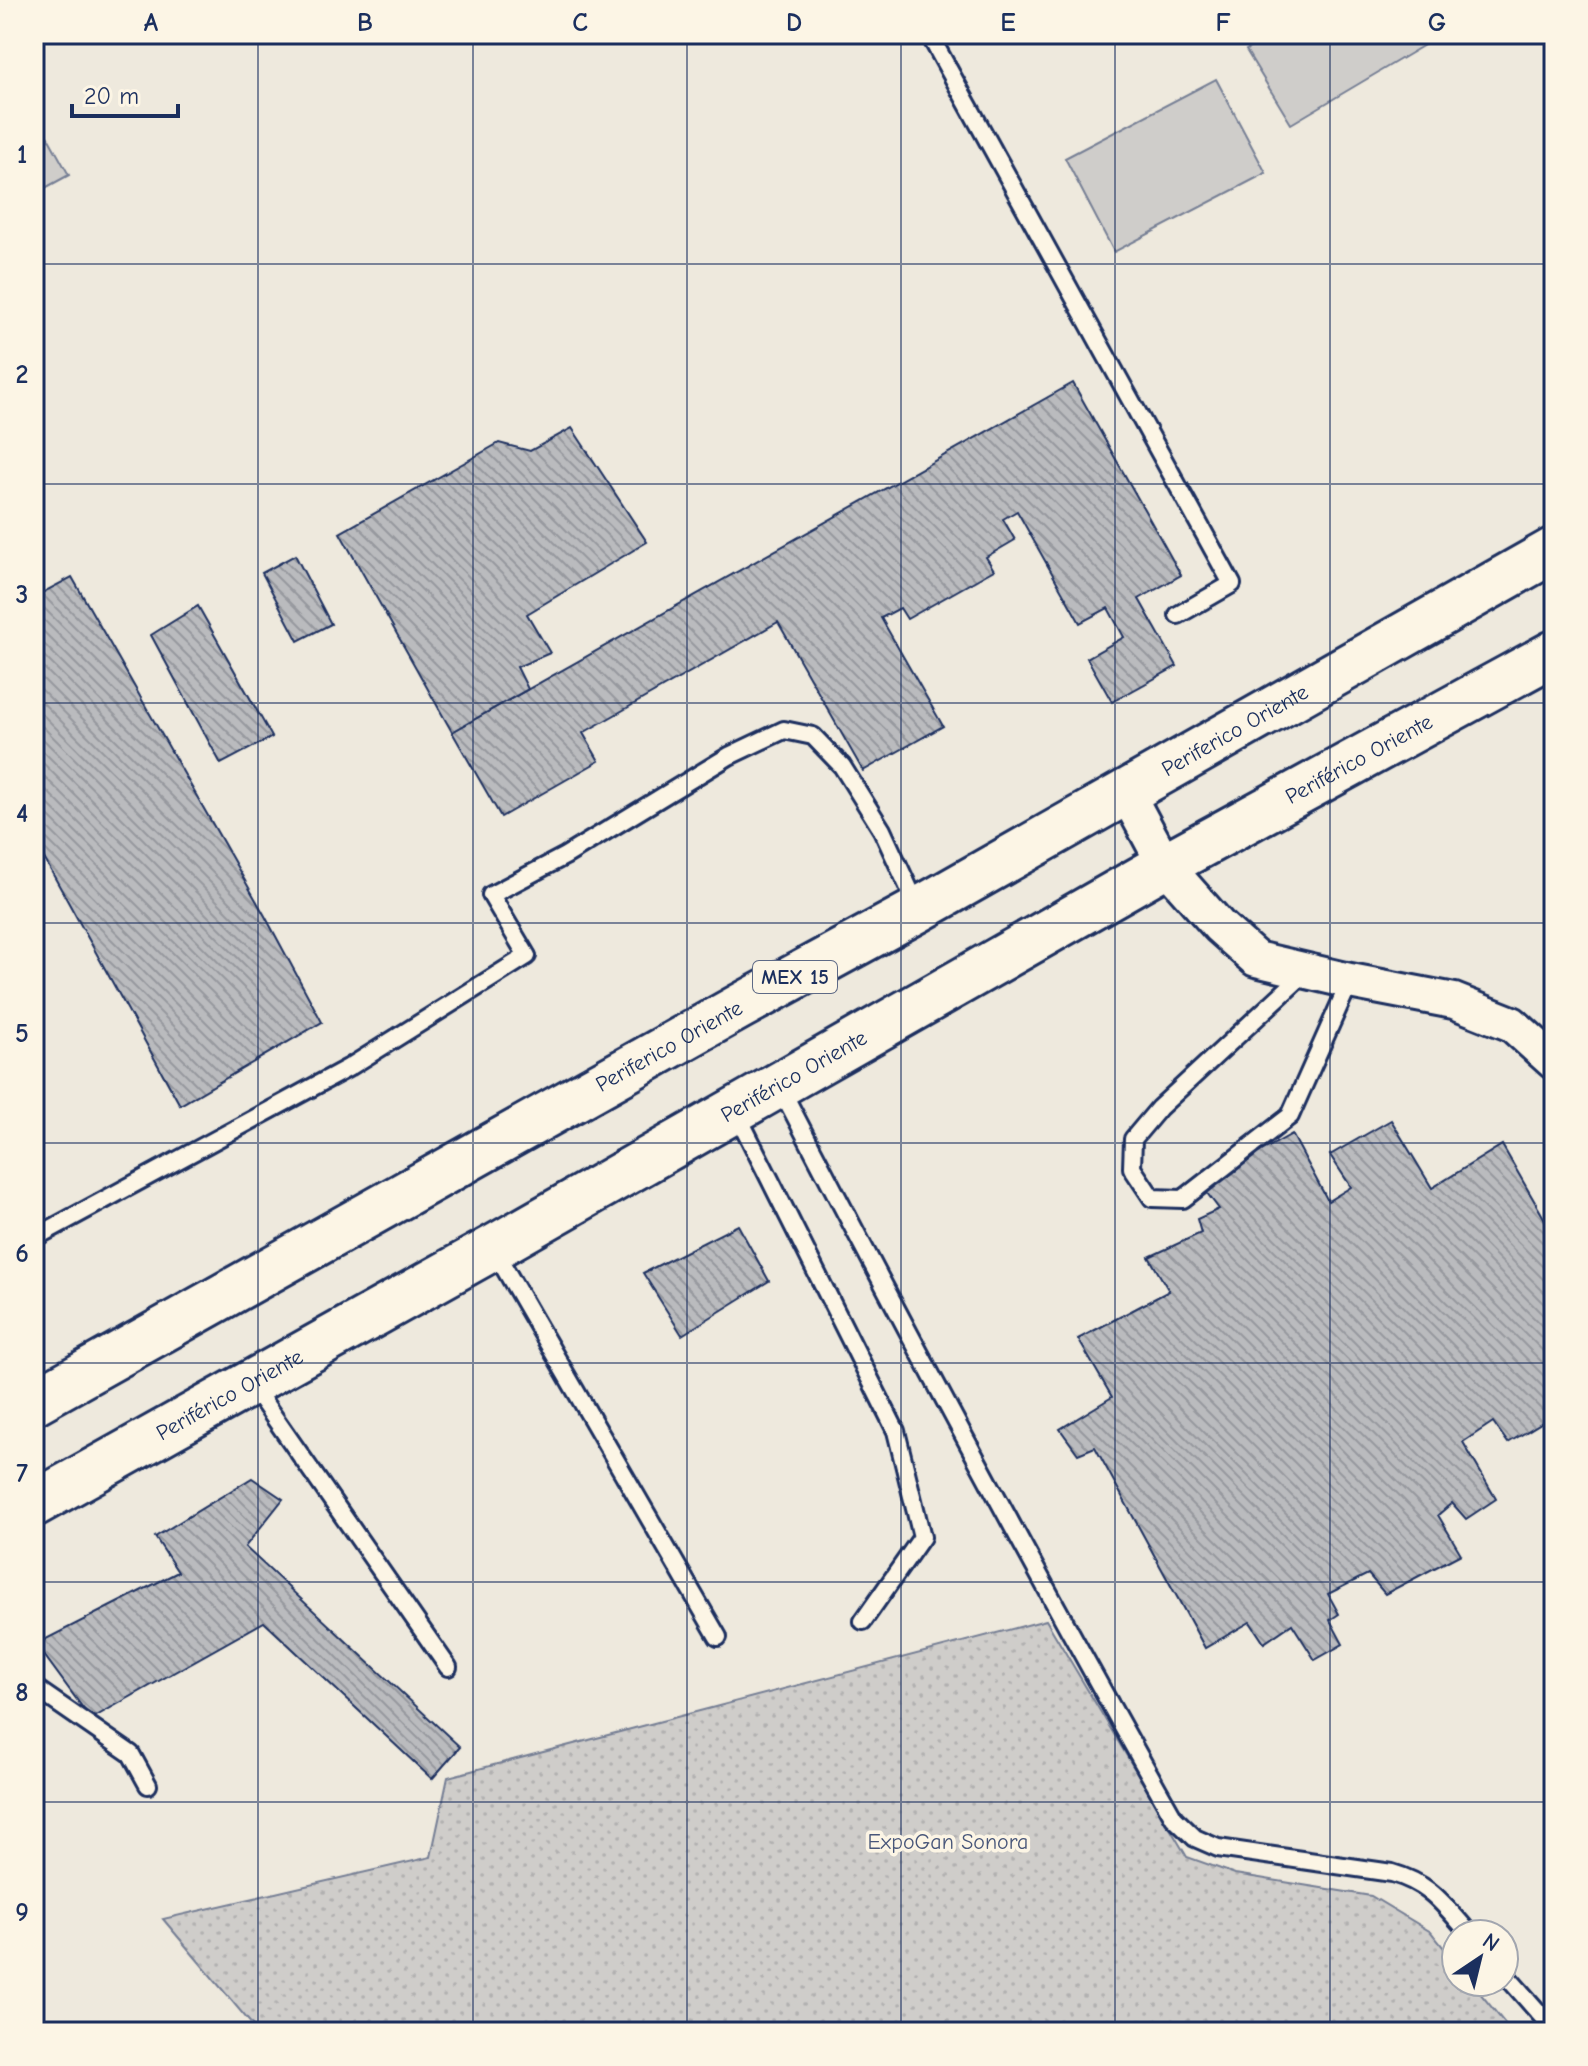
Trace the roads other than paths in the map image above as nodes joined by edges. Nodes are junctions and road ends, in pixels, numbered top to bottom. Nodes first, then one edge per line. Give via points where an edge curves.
1 (929, 34) edge
2 (1554, 550) edge
3 (1178, 615) dead end
4 (1554, 653) edge
5 (1126, 792) junction
6 (1165, 865) junction
7 (918, 910) junction
8 (1307, 971) junction
9 (1350, 981) junction
10 (1554, 1062) edge
11 (778, 1084) junction
12 (734, 1109) junction
13 (34, 1238) edge
14 (493, 1248) junction
15 (250, 1382) junction
16 (34, 1402) edge
17 (34, 1504) edge
18 (863, 1621) dead end
19 (718, 1637) dead end
20 (448, 1667) dead end
21 (34, 1687) edge
22 (148, 1785) dead end
23 (1456, 1918) edge
24 (1520, 1991) edge
25 (1554, 2030) edge

1 - 3 lane via 1232,584
2 - 5 highway, Periferico Oriente / MEX 15
4 - 6 highway, Periférico Oriente
5 - 6 street
5 - 7 highway, Periferico Oriente / MEX 15
6 - 8 street via 1256,959
6 - 11 highway, Periférico Oriente
7 - 13 lane via 882,830 842,766 813,736 784,730 729,756 491,895 527,956 348,1068
7 - 16 highway, Periferico Oriente / MEX 15
8 - 9 street
8 - 9 lane via 1159,1108 1133,1139 1132,1168 1152,1198 1183,1199 1290,1116
9 - 10 street via 1454,1001 1512,1024
11 - 12 highway, Periférico Oriente
11 - 23 lane via 1062,1620 1174,1818 1195,1838 1218,1848 1415,1880
12 - 14 highway, Periférico Oriente
12 - 18 lane via 896,1431 922,1537
14 - 15 highway, Periférico Oriente
14 - 19 lane
15 - 17 highway, Periférico Oriente
15 - 20 lane
21 - 22 lane via 131,1754
24 - 25 lane

